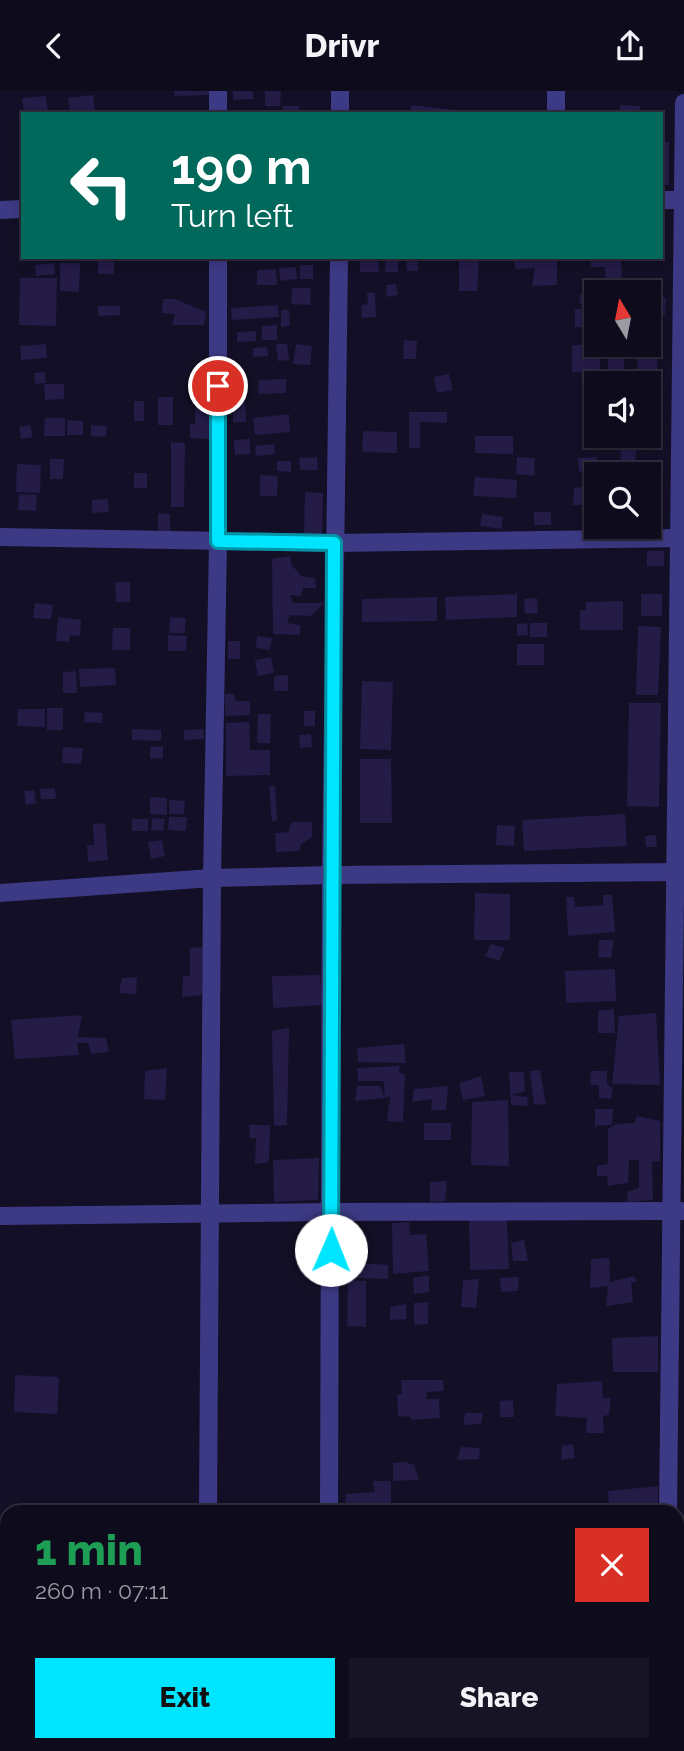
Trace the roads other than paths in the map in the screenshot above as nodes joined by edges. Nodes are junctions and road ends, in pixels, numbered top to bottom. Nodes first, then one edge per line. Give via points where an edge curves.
1 (218, 91) edge
2 (340, 91) edge
3 (556, 91) edge
4 (684, 103) edge
5 (218, 112) edge
6 (340, 112) edge
7 (556, 112) edge
8 (663, 200) edge
9 (683, 201) edge
10 (21, 209) edge
11 (0, 210) edge
12 (218, 259) edge
13 (339, 259) edge
14 (0, 537) edge
15 (681, 538) edge
16 (218, 541) junction
17 (334, 543) junction
18 (680, 872) edge
19 (331, 875) junction
20 (212, 878) junction
21 (0, 893) edge
22 (678, 1211) edge
23 (331, 1212) junction
24 (210, 1213) junction
25 (0, 1216) edge
26 (208, 1505) edge
27 (328, 1505) edge
28 (668, 1505) edge

1 - 5 street
2 - 6 street
3 - 7 street
4 - 9 street
8 - 9 street
9 - 15 street
10 - 11 street
12 - 16 street
13 - 17 street
14 - 16 street
15 - 17 street
15 - 18 street
16 - 17 street
16 - 20 street
17 - 19 street
18 - 19 street
18 - 22 street
19 - 20 street
19 - 23 street
20 - 21 street
20 - 24 street
22 - 23 street
22 - 28 street
23 - 24 street
23 - 27 street
24 - 25 street
24 - 26 street

